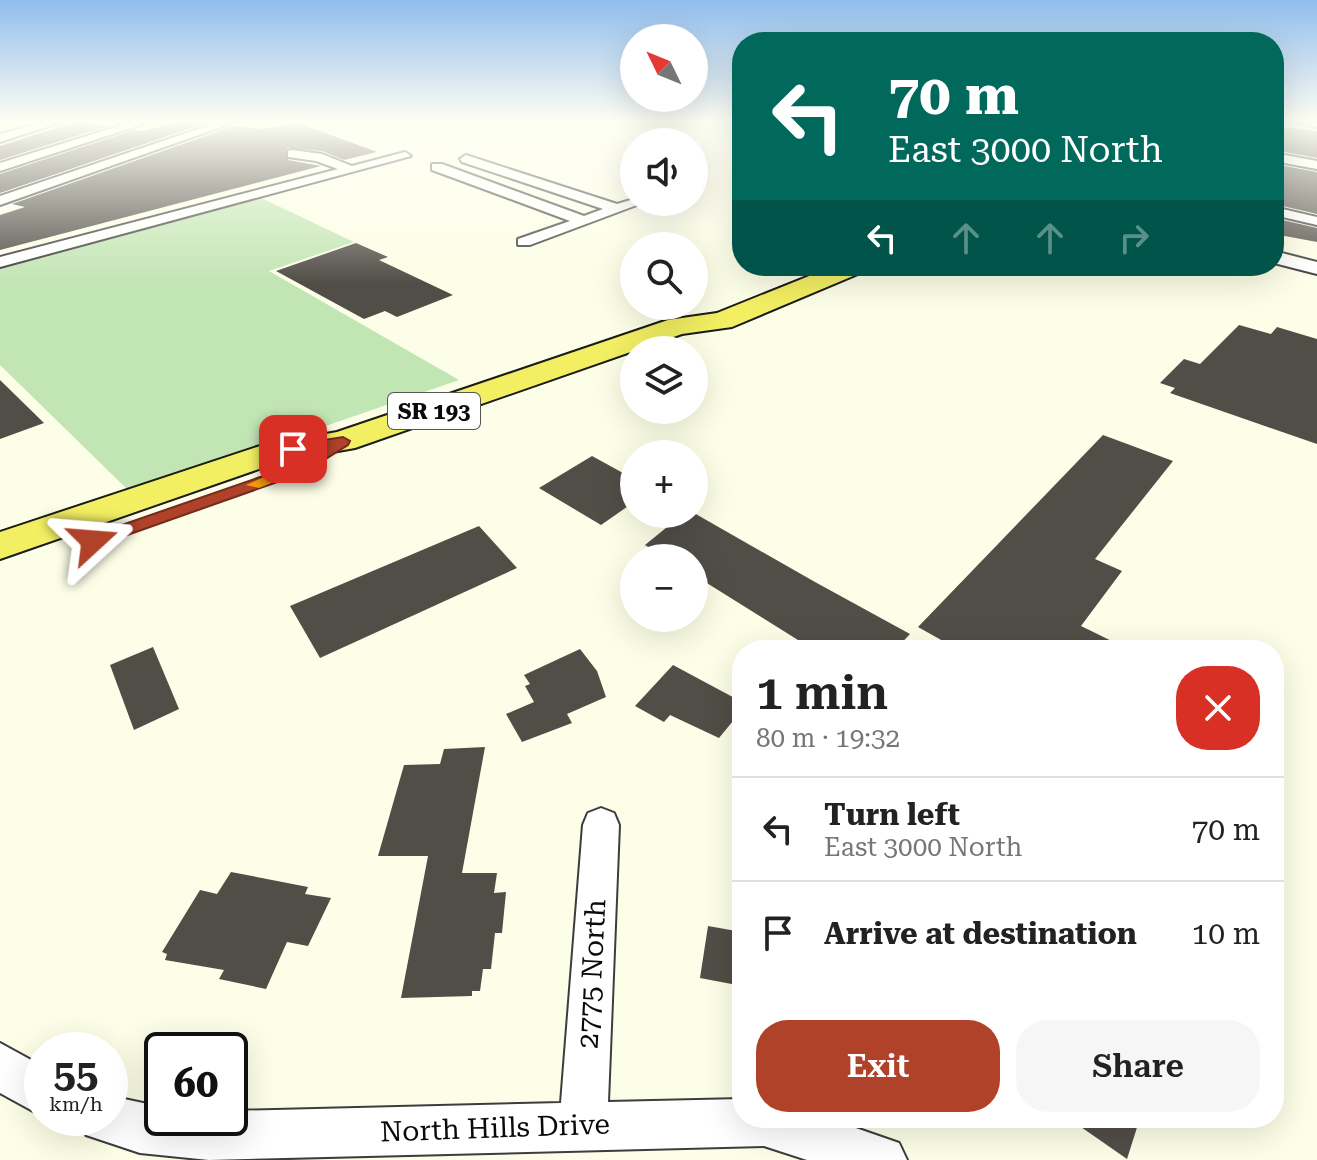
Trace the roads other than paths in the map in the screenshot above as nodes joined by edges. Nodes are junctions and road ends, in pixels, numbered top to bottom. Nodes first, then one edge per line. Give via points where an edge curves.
1 (75, 175) edge
2 (331, 175) edge
3 (459, 175) edge
4 (515, 175) edge
5 (547, 175) edge
6 (530, 180) junction
7 (0, 201) edge
8 (620, 208) edge
9 (617, 209) junction
10 (1284, 213) edge
11 (584, 221) junction
12 (1317, 221) edge
13 (524, 242) dead end
14 (1284, 260) edge
15 (0, 262) edge
16 (1317, 268) edge
17 (785, 276) edge
18 (832, 276) edge
19 (678, 326) junction
20 (326, 444) junction
21 (0, 546) edge
22 (0, 562) edge
23 (0, 576) edge
24 (601, 825) dead end
25 (0, 1066) edge
26 (24, 1081) edge
27 (732, 1122) edge
28 (583, 1124) junction
29 (128, 1125) edge
30 (783, 1128) edge
31 (206, 1148) edge
32 (882, 1160) edge

1 - 7 street
2 - 15 street
3 - 11 street
4 - 6 street
5 - 6 street
6 - 9 street
8 - 9 street
9 - 11 street
10 - 12 street
11 - 13 street
14 - 16 street
17 - 19 main road, SR 193 via 698,309
18 - 19 main road, SR 193 via 722,321
19 - 20 main road, SR 193
20 - 21 main road, SR 193 via 275,452
20 - 22 main road
20 - 23 main road, SR 193 via 298,470
24 - 28 street, 2775 North
25 - 26 street
27 - 28 street, North Hills Drive
28 - 31 street, North Hills Drive
29 - 31 street, North Hills Drive
30 - 32 street, North Hills Drive

